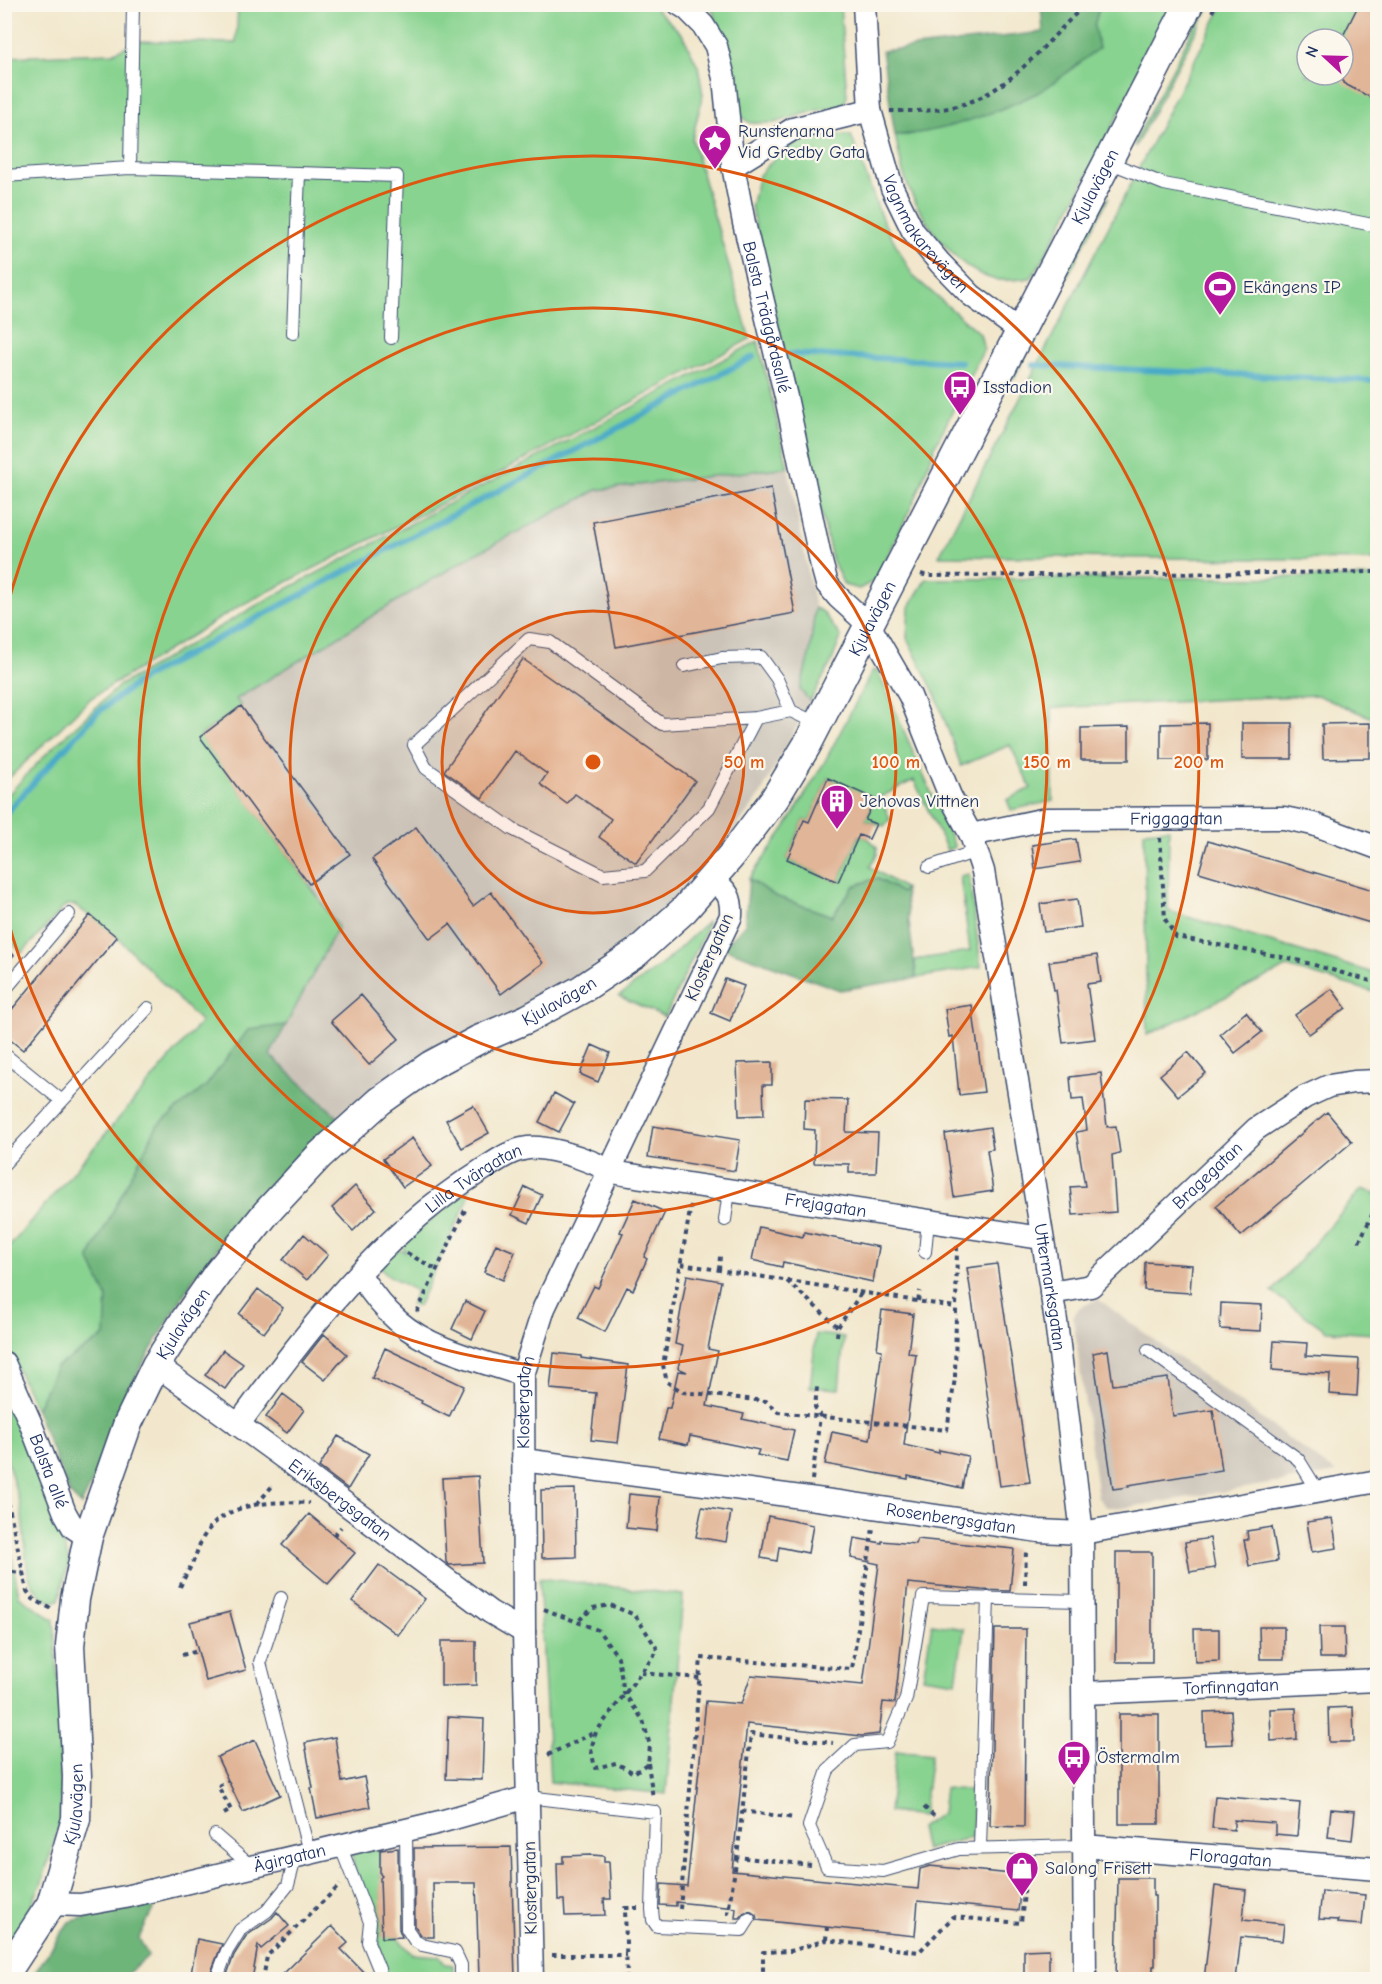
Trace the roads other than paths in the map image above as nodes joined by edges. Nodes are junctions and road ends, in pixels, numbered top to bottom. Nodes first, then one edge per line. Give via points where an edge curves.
1 (133, 4) edge
2 (679, 4) edge
3 (864, 4) edge
4 (1189, 4) edge
5 (870, 111) junction
6 (1108, 162) junction
7 (733, 166) junction
8 (130, 168) junction
9 (299, 173) junction
10 (4, 176) edge
11 (1377, 226) edge
12 (1020, 331) junction
13 (293, 333) dead end
14 (391, 338) dead end
15 (869, 625) junction
16 (684, 666) dead end
17 (791, 711) junction
18 (756, 718) junction
19 (818, 724) junction
20 (974, 843) junction
21 (1377, 848) edge
22 (929, 867) dead end
23 (712, 878) junction
24 (69, 914) dead end
25 (4, 991) edge
26 (148, 1008) dead end
27 (4, 1054) edge
28 (1377, 1082) edge
29 (63, 1101) junction
30 (4, 1164) edge
31 (610, 1171) junction
32 (729, 1191) junction
33 (725, 1220) dead end
34 (928, 1221) junction
35 (1041, 1238) junction
36 (926, 1252) dead end
37 (359, 1274) junction
38 (1051, 1293) junction
39 (1148, 1350) dead end
40 (4, 1363) edge
41 (156, 1365) junction
42 (523, 1375) junction
43 (238, 1425) junction
44 (523, 1460) junction
45 (1377, 1481) edge
46 (1318, 1491) junction
47 (1082, 1533) junction
48 (88, 1537) junction
49 (281, 1598) dead end
50 (988, 1598) junction
51 (1083, 1601) junction
52 (524, 1632) junction
53 (1377, 1680) edge
54 (1084, 1693) junction
55 (528, 1797) junction
56 (406, 1829) junction
57 (215, 1835) dead end
58 (340, 1845) junction
59 (1083, 1846) junction
60 (980, 1848) junction
61 (302, 1854) junction
62 (251, 1866) junction
63 (1377, 1869) edge
64 (51, 1904) junction
65 (749, 1919) dead end
66 (4, 1976) edge
67 (216, 1980) edge
68 (381, 1980) edge
69 (460, 1980) edge
70 (532, 1980) edge
71 (1085, 1980) edge

1 - 8 lane
2 - 7 street, Balsta Trädgårdsallé via 704,25 717,45
3 - 5 street, Vagnmakarevägen
4 - 6 street, Kjulavägen
5 - 7 street via 793,129
5 - 12 street, Vagnmakarevägen via 892,188 913,231 971,295
6 - 11 lane via 1164,184
6 - 12 street, Kjulavägen
7 - 15 street, Balsta Trädgårdsallé via 827,584
8 - 9 lane
8 - 10 lane
9 - 13 lane
9 - 14 lane via 397,176
12 - 15 street, Kjulavägen
15 - 19 street, Kjulavägen
15 - 20 street, Uttermarksgatan via 910,696 950,796
16 - 17 lane via 722,658 761,657 777,679
17 - 18 lane
17 - 19 lane
18 - 18 lane via 662,724 550,642 530,639 414,745 426,768 512,829 603,875 645,871 709,808
19 - 23 street, Kjulavägen via 775,798
20 - 21 street, Friggagatan via 1046,819 1284,818
20 - 22 lane
20 - 35 street, Uttermarksgatan via 983,871
23 - 31 street, Klostergatan via 728,893 731,916
23 - 41 street, Kjulavägen via 684,910 636,953 573,994 431,1065 380,1101 328,1147 267,1212 217,1274
24 - 25 lane
26 - 29 lane
27 - 29 lane
28 - 38 street, Bragegatan via 1329,1086 1266,1122 1090,1286
29 - 30 lane
31 - 32 street, Frejagatan
31 - 37 street, Lilla Tvärgatan via 549,1150 513,1151 439,1200
31 - 42 street, Klostergatan via 544,1308
32 - 33 lane
32 - 34 street, Frejagatan
34 - 35 street, Frejagatan
34 - 36 lane
35 - 38 street, Uttermarksgatan
37 - 42 street via 399,1322 423,1337 456,1353
37 - 43 street, Lilla Tvärgatan via 294,1349
38 - 47 street, Uttermarksgatan
39 - 46 lane via 1298,1459
40 - 48 street, Balsta allé via 64,1513 73,1527
41 - 43 street, Eriksbergsgatan
41 - 48 street, Kjulavägen via 128,1423
42 - 44 street, Klostergatan
43 - 52 street, Eriksbergsgatan via 348,1519
44 - 47 street, Rosenbergsgatan via 1039,1531
44 - 52 street, Klostergatan
45 - 46 street, Rosenbergsgatan
46 - 47 street, Rosenbergsgatan
47 - 51 street, Uttermarksgatan
48 - 64 street, Kjulavägen via 70,1646 76,1819
49 - 61 lane via 260,1662
50 - 51 lane
50 - 60 lane
50 - 60 lane via 924,1597 906,1699 887,1742 855,1745 828,1770 809,1826 827,1867 883,1871 959,1849
51 - 54 street, Uttermarksgatan
52 - 55 street, Klostergatan
53 - 54 street, Torfinngatan
54 - 59 street, Uttermarksgatan
55 - 56 street, Ägirgatan
55 - 65 lane via 655,1812 652,1909 657,1926 742,1930
55 - 70 street, Klostergatan
56 - 58 street, Ägirgatan
56 - 69 lane via 407,1929 422,1945 455,1952
57 - 62 lane
58 - 61 street, Ägirgatan
58 - 68 lane via 370,1922 369,1942
59 - 60 lane
59 - 63 street, Floragatan
59 - 71 street, Uttermarksgatan
61 - 62 street, Ägirgatan
61 - 67 lane via 288,1885 267,1911 240,1930 226,1952
62 - 64 street, Ägirgatan via 125,1897 80,1905
64 - 66 street, Kjulavägen

